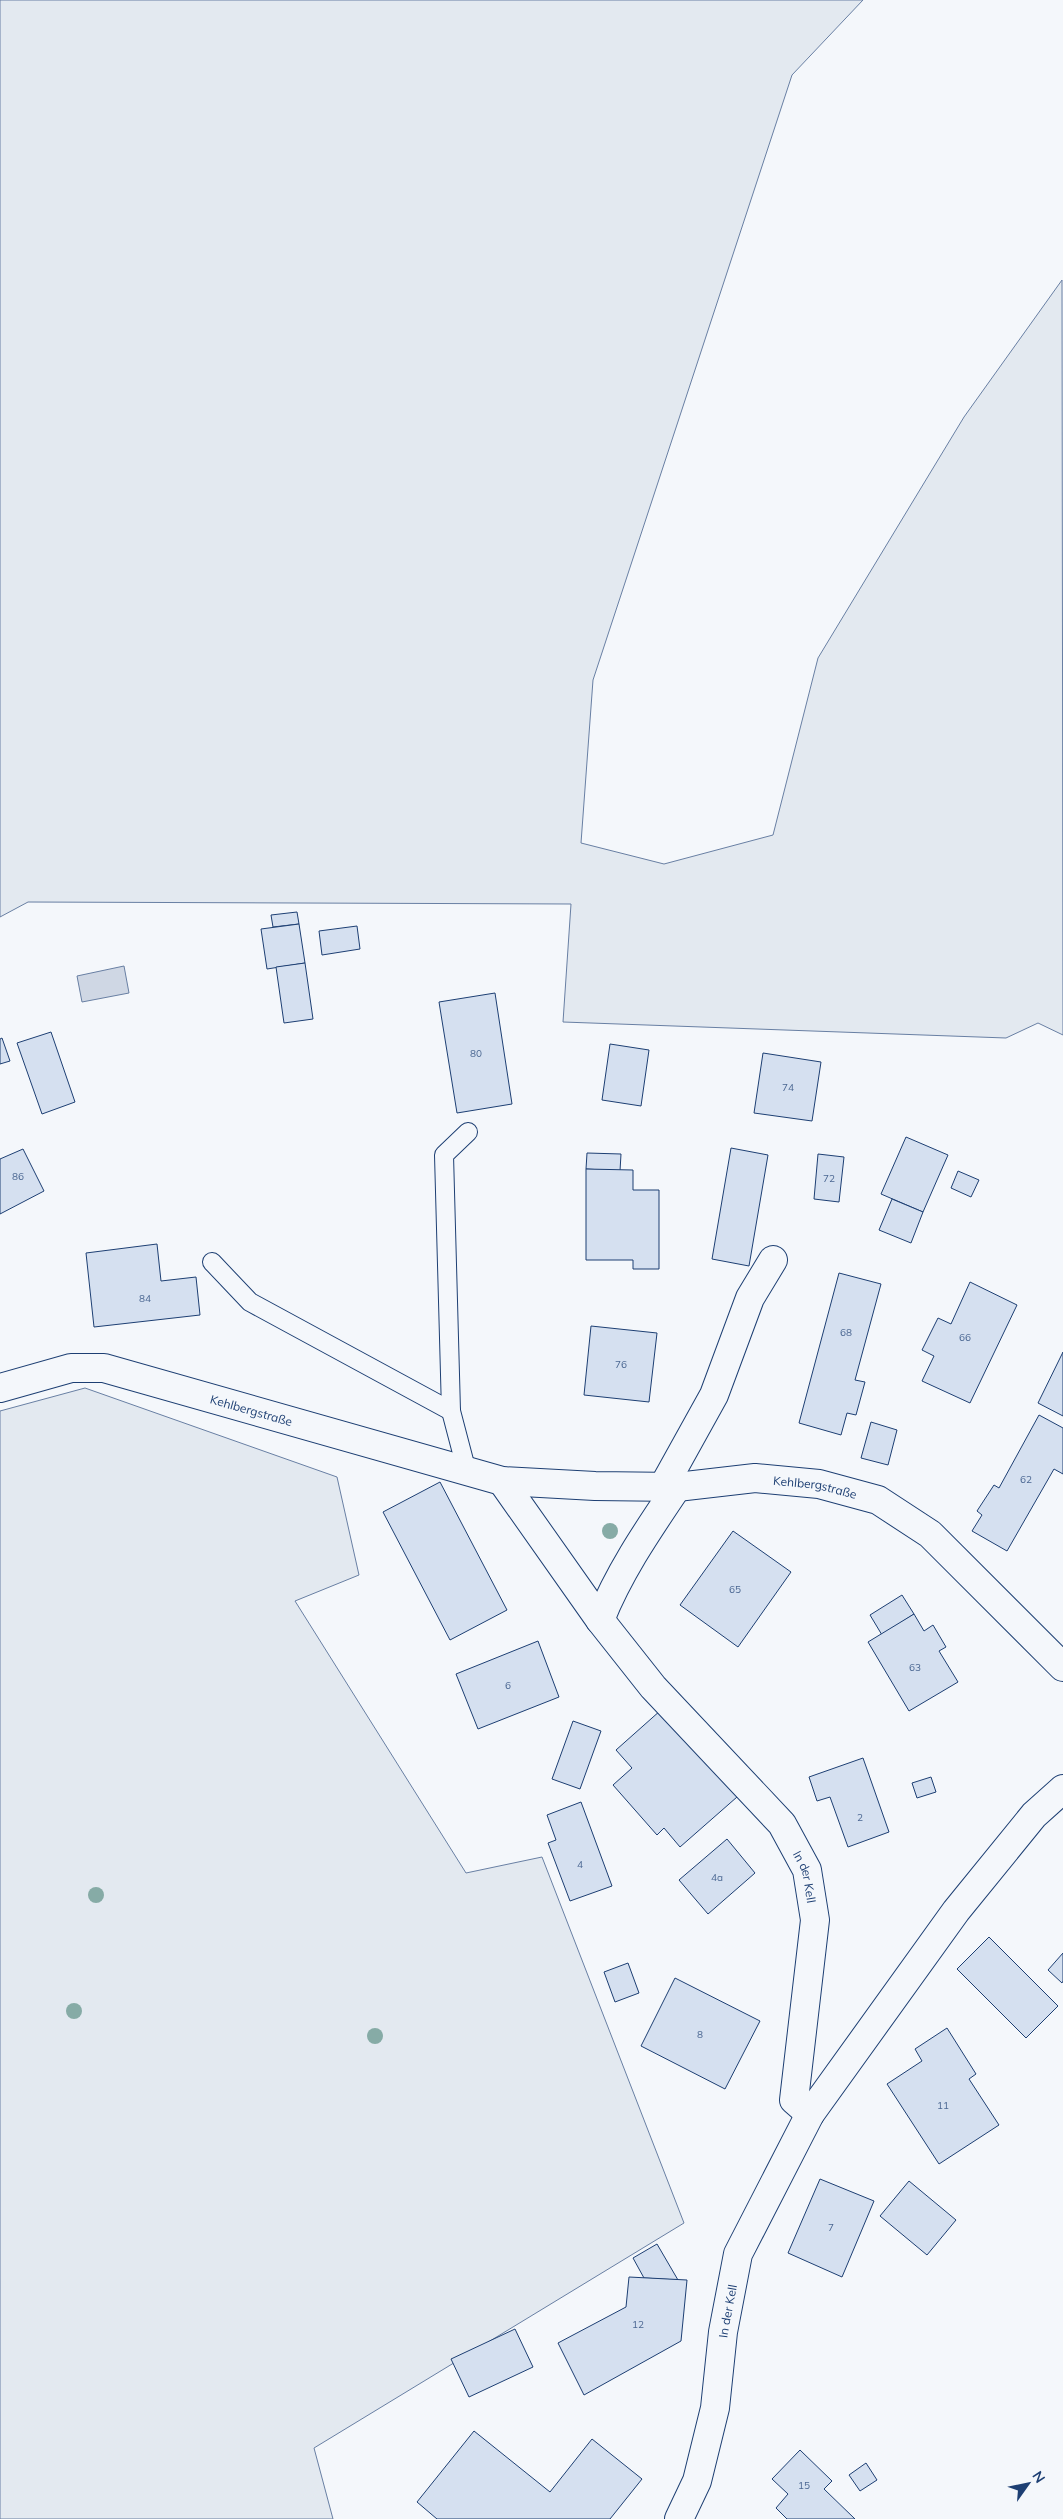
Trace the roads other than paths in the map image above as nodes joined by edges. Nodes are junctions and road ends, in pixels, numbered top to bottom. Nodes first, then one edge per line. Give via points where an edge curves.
1 (468, 1132) dead end
2 (773, 1260) dead end
3 (212, 1262) dead end
4 (0, 1388) edge
5 (451, 1411) junction
6 (467, 1472) junction
7 (502, 1481) junction
8 (670, 1487) junction
9 (600, 1620) junction
10 (1063, 1666) edge
11 (1063, 1789) edge
12 (810, 2114) junction
13 (679, 2519) edge

1 - 5 lane via 444,1154
2 - 8 street via 750,1298 714,1395
3 - 5 lane via 250,1302
4 - 6 street, Kehlbergstraße via 71,1368 104,1368
5 - 6 lane
6 - 7 street, Kehlbergstraße
7 - 8 street, Kehlbergstraße
7 - 9 street
8 - 9 street via 610,1594
8 - 10 street, Kehlbergstraße via 755,1478 819,1484 878,1500 930,1534
9 - 12 street, In der Kell via 653,1687 782,1824 807,1870 815,1920 794,2100
11 - 12 street, In der Kell via 1034,1815 956,1911
12 - 13 street, In der Kell via 738,2254 715,2408 697,2481

